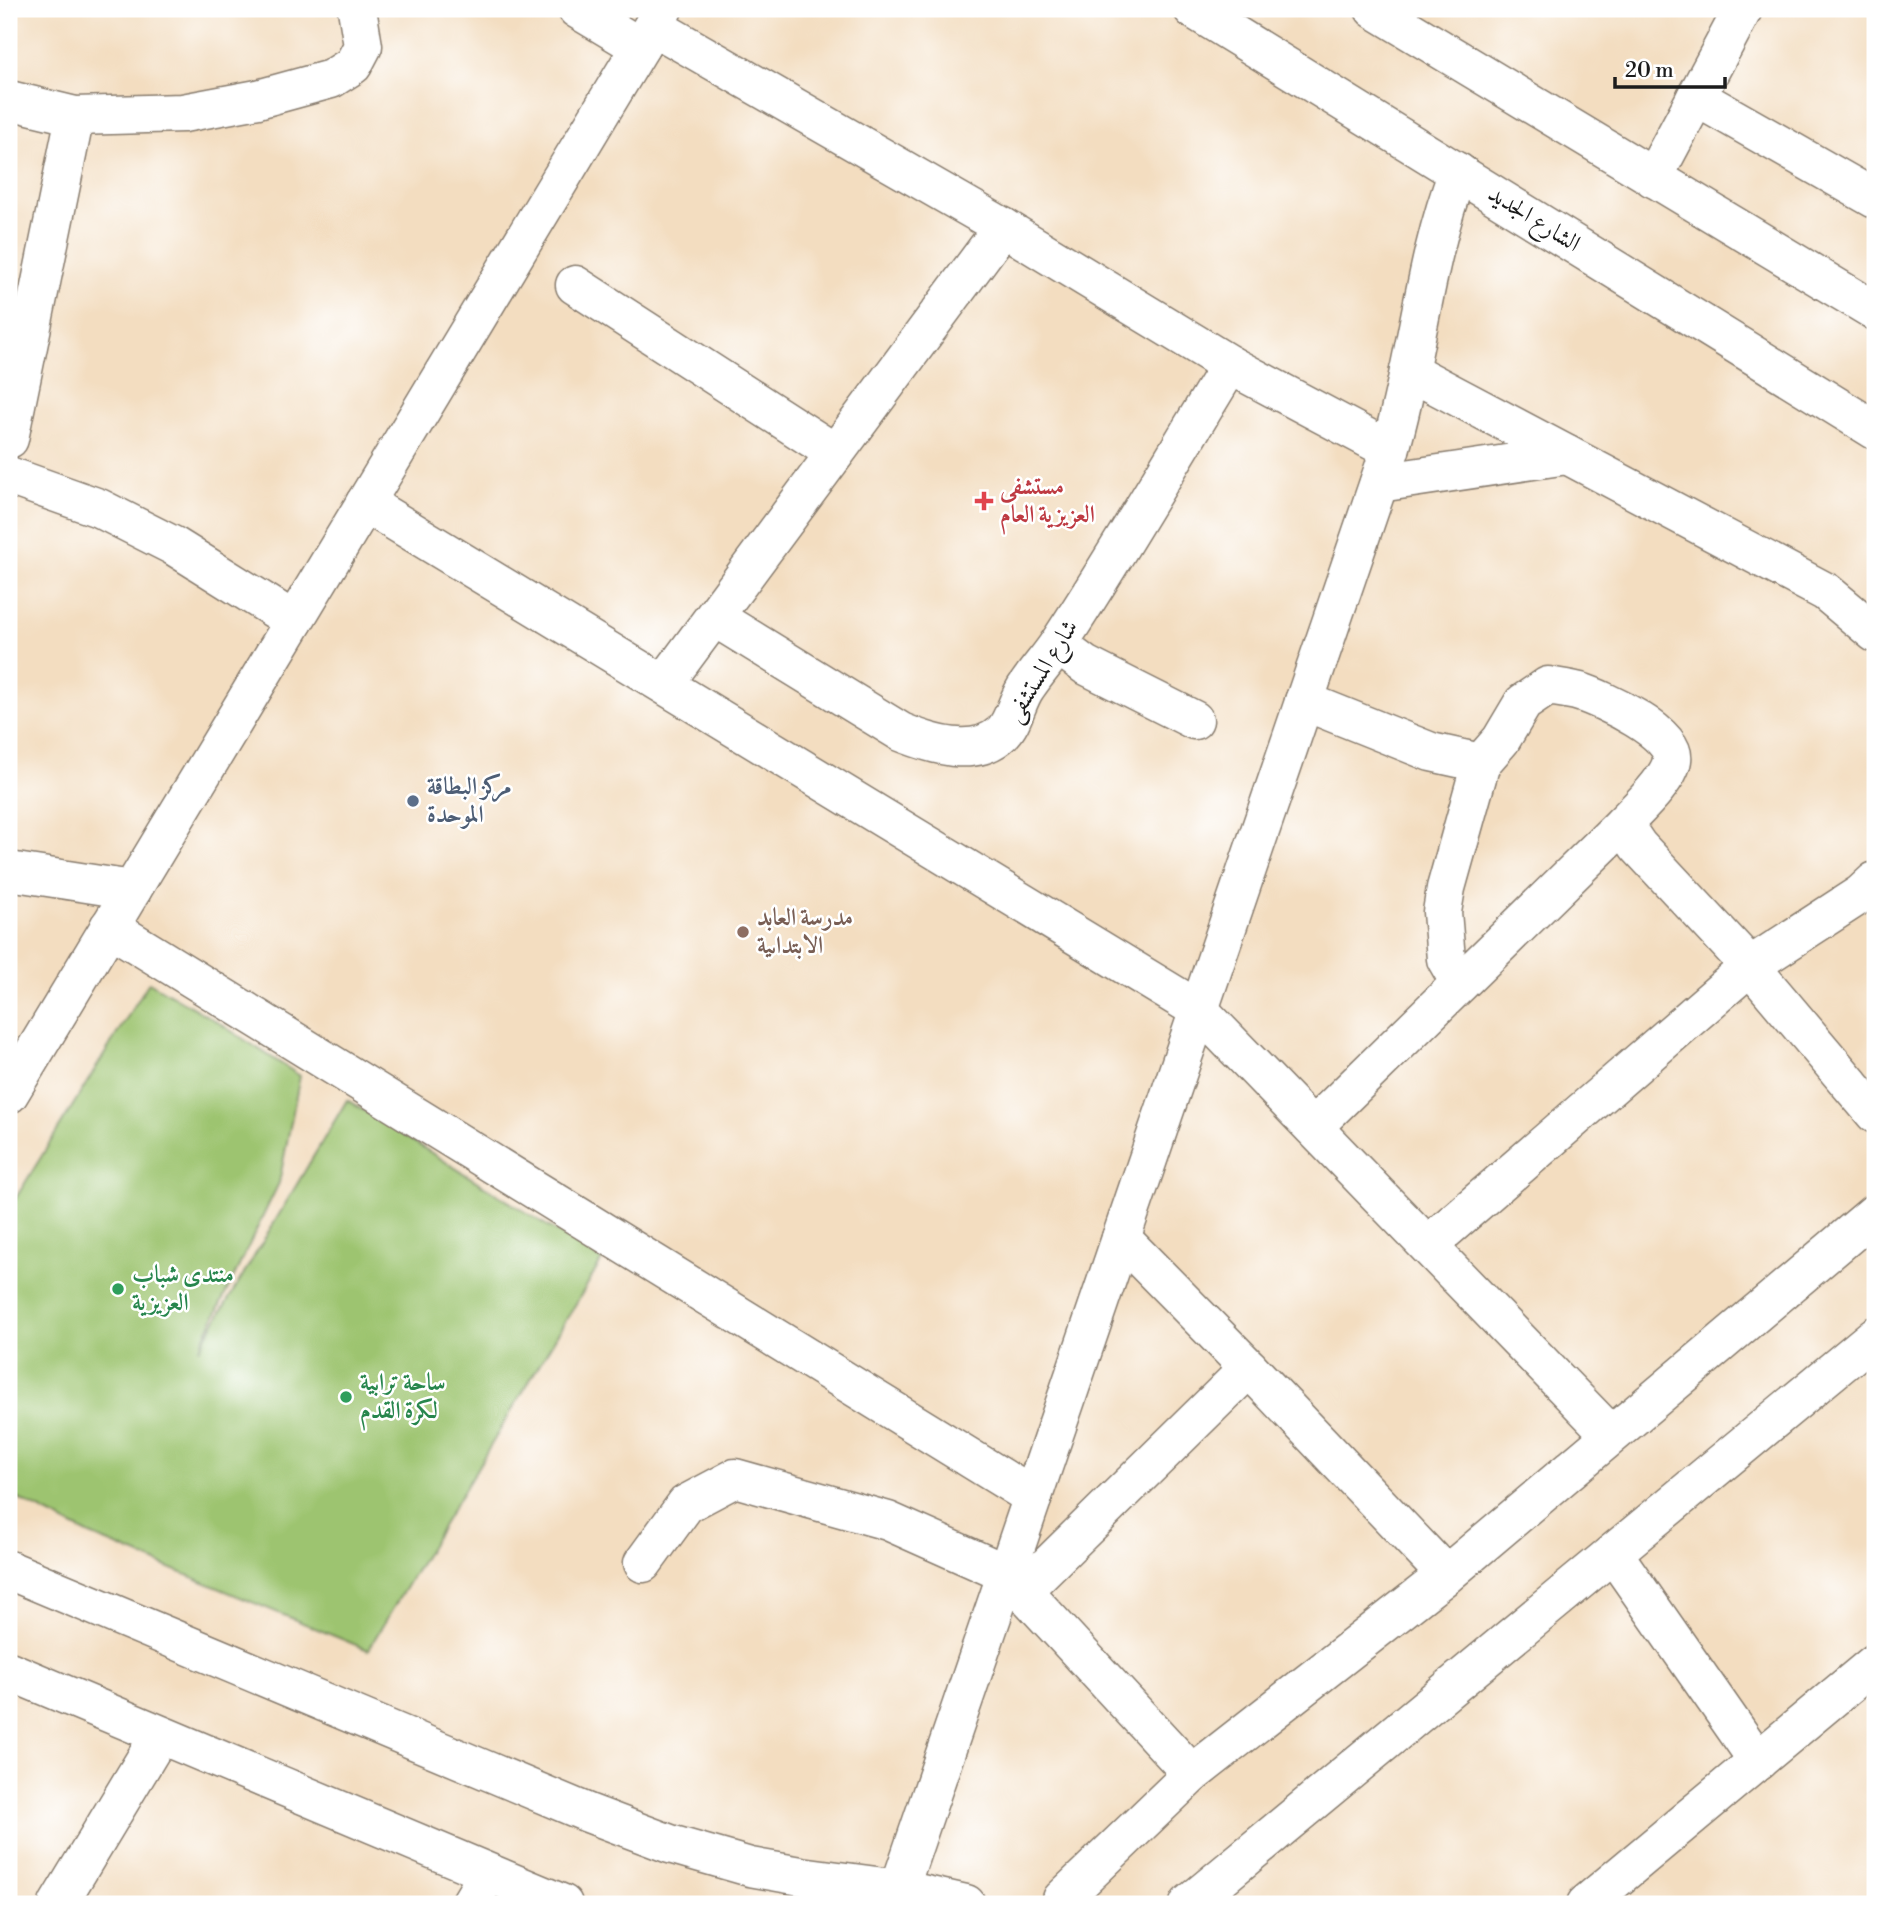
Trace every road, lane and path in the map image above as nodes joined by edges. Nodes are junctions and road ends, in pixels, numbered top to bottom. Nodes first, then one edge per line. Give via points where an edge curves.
1 (357, 9) edge
2 (577, 9) edge
3 (1193, 9) edge
4 (1374, 9) edge
5 (1743, 9) edge
6 (652, 27) edge
7 (1696, 97) junction
8 (9, 100) edge
9 (75, 117) junction
10 (1458, 172) junction
11 (1653, 178) junction
12 (1875, 200) edge
13 (1003, 227) junction
14 (575, 285) dead end
15 (1875, 311) edge
16 (1230, 365) junction
17 (1409, 371) junction
18 (1875, 430) edge
19 (9, 439) edge
20 (835, 453) junction
21 (1567, 455) junction
22 (1385, 466) junction
23 (9, 476) edge
24 (365, 503) junction
25 (714, 617) junction
26 (294, 621) junction
27 (1875, 633) edge
28 (1058, 645) junction
29 (664, 684) junction
30 (1304, 701) junction
31 (1194, 720) dead end
32 (1481, 763) junction
33 (1623, 824) junction
34 (9, 870) edge
35 (1875, 881) edge
36 (132, 890) junction
37 (109, 927) junction
38 (1750, 966) junction
39 (1460, 983) junction
40 (1199, 1010) junction
41 (9, 1094) edge
42 (1875, 1114) edge
43 (1313, 1127) junction
44 (1875, 1213) edge
45 (1121, 1238) junction
46 (1428, 1245) junction
47 (1875, 1336) edge
48 (1249, 1368) junction
49 (1611, 1434) junction
50 (1033, 1497) junction
51 (1613, 1553) junction
52 (643, 1563) dead end
53 (9, 1570) edge
54 (1446, 1575) junction
55 (1014, 1582) junction
56 (1875, 1663) edge
57 (9, 1671) edge
58 (160, 1735) junction
59 (1758, 1761) junction
60 (1192, 1774) junction
61 (479, 1889) edge
62 (899, 1889) junction
63 (1059, 1903) edge
64 (58, 1904) edge
65 (563, 1904) edge
66 (966, 1904) edge
67 (1189, 1904) edge
68 (1586, 1904) edge

1 - 9 street via 363,46 353,65 331,79 183,113
2 - 6 street
3 - 10 street, الشارع الجديد
4 - 11 street
5 - 7 street
6 - 13 street
6 - 24 street
7 - 11 street
7 - 12 street
8 - 9 street
9 - 19 street
10 - 17 street via 1438,231
10 - 18 street, الشارع الجديد
11 - 15 street
13 - 16 street
13 - 20 street
14 - 20 street
16 - 22 street
16 - 28 street, شارع المستشفى
17 - 21 street
17 - 22 street
20 - 25 street
21 - 22 street
21 - 27 street via 1826,592
22 - 30 street
23 - 26 street via 99,508 174,546
24 - 26 street
24 - 29 street
25 - 28 street, شارع المستشفى via 901,732 956,747 975,746 1004,732 1025,688
25 - 29 street
26 - 36 street
28 - 31 street via 1085,664
29 - 40 street
30 - 32 street via 1431,751
30 - 40 street
32 - 33 street via 1523,703 1548,686 1580,692 1623,710 1670,746 1672,760 1660,785
32 - 39 street via 1442,912 1446,959
33 - 38 street
33 - 39 street
34 - 36 street
35 - 38 street
36 - 37 street
37 - 41 street
37 - 50 street
38 - 42 street
38 - 46 street
39 - 43 street
40 - 43 street
40 - 45 street
43 - 46 street
44 - 49 street
45 - 48 street
45 - 50 street
46 - 49 street
47 - 51 street
48 - 54 street
48 - 55 street
49 - 54 street
50 - 55 street
51 - 59 street
51 - 67 street
52 - 55 street via 686,1504 735,1478 888,1521
53 - 62 street via 670,1844 750,1867
54 - 60 street
55 - 60 street
55 - 62 street
56 - 59 street
57 - 58 street
58 - 61 street
58 - 64 street
59 - 68 street
60 - 63 street
61 - 65 street
62 - 66 street

